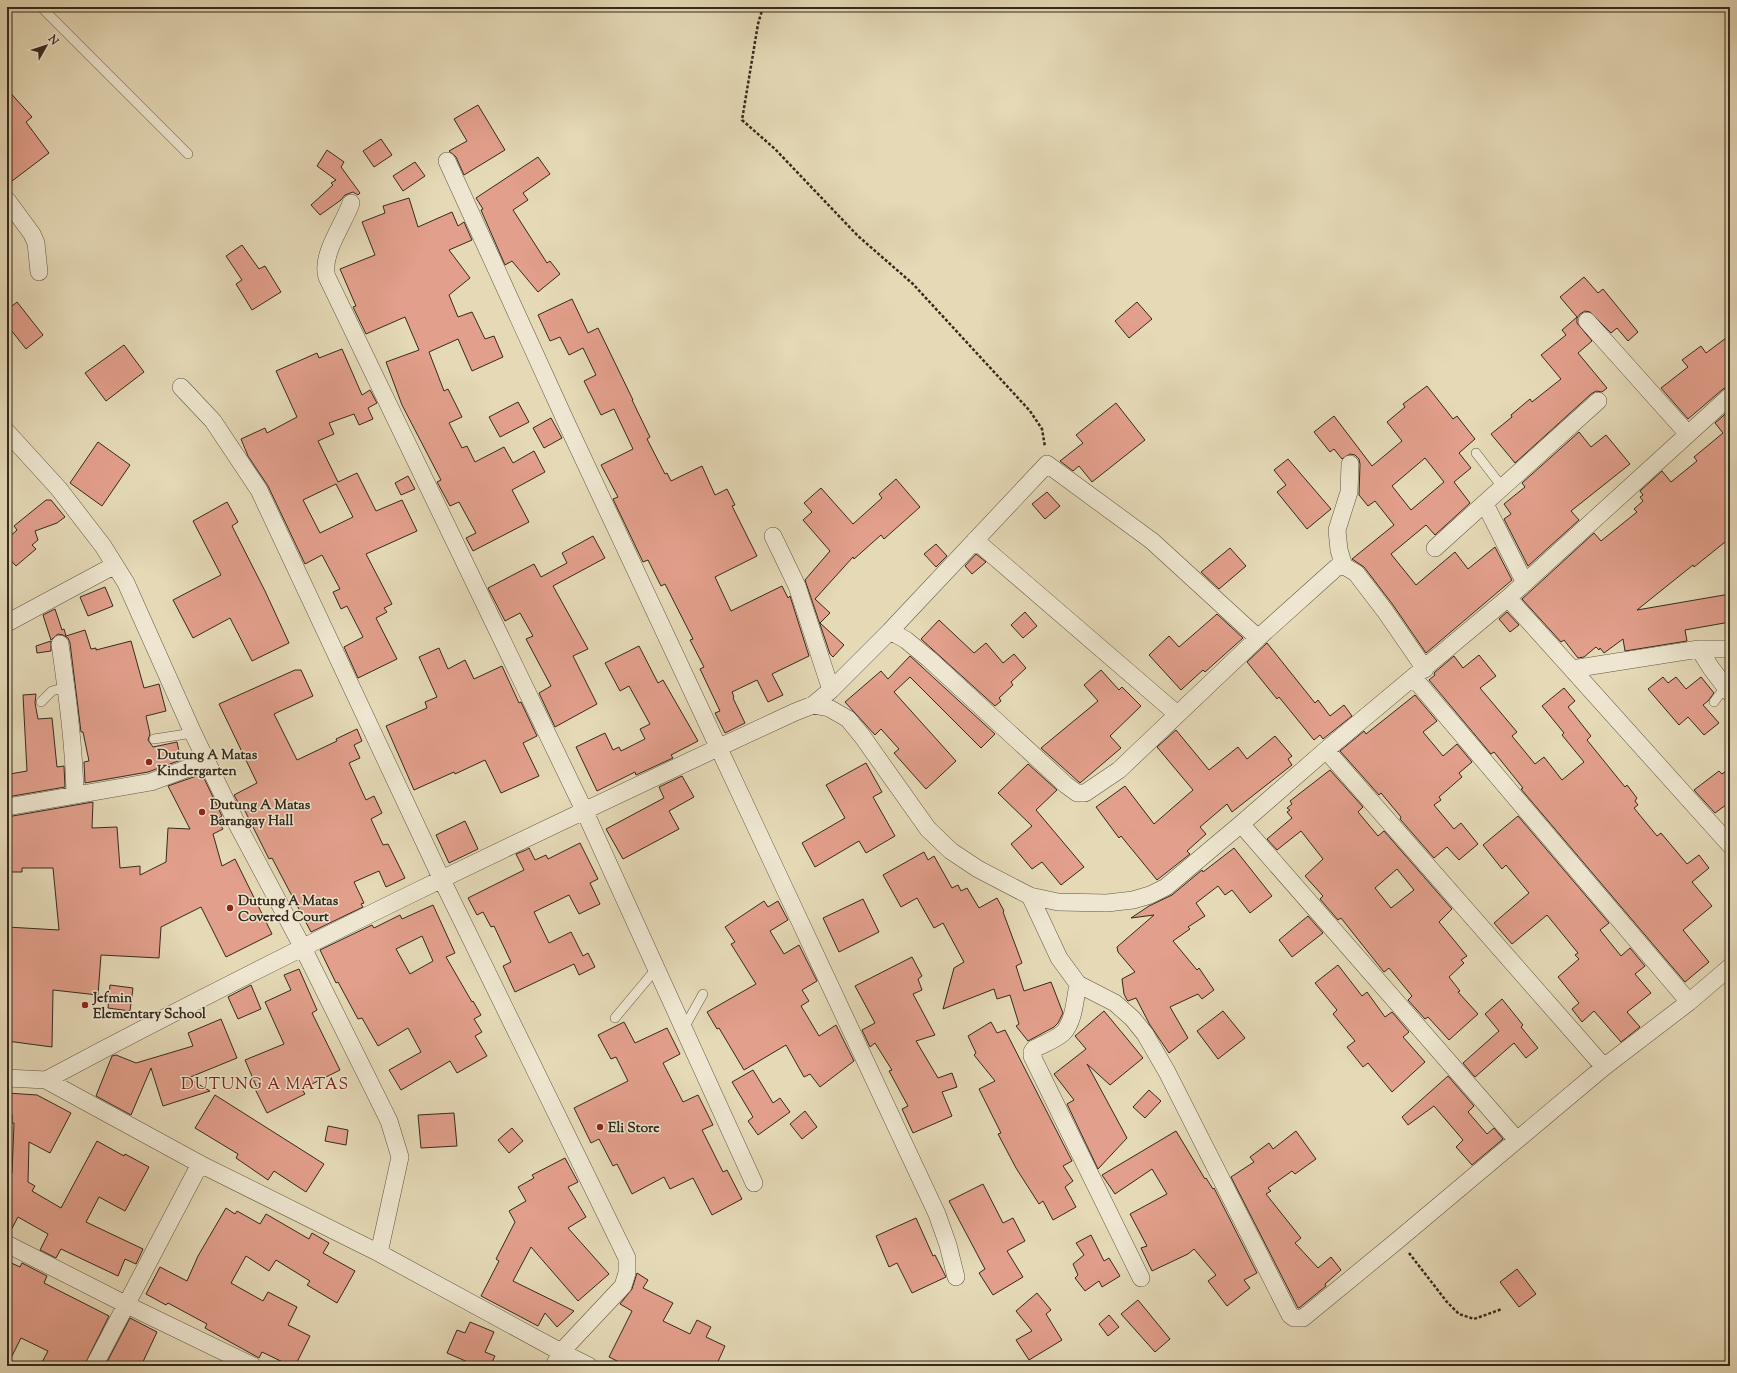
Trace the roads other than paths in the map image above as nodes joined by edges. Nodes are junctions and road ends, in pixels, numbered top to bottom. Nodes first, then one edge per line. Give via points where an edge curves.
1 (41, 7) edge
2 (188, 154) dead end
3 (447, 161) dead end
4 (7, 200) edge
5 (351, 203) dead end
6 (39, 272) dead end
7 (1586, 321) dead end
8 (181, 387) dead end
9 (1730, 396) edge
10 (1598, 401) dead end
11 (7, 432) edge
12 (1688, 434) junction
13 (1476, 453) dead end
14 (1350, 464) dead end
15 (1503, 488) junction
16 (1485, 504) junction
17 (773, 536) dead end
18 (975, 540) junction
19 (1435, 548) dead end
20 (115, 565) junction
21 (1344, 566) junction
22 (1526, 583) junction
23 (1508, 598) junction
24 (7, 623) edge
25 (890, 631) junction
26 (1258, 638) junction
27 (60, 644) dead end
28 (1699, 649) junction
29 (1730, 649) edge
30 (1572, 669) junction
31 (1419, 673) junction
32 (66, 687) junction
33 (831, 690) junction
34 (1727, 690) edge
35 (41, 702) dead end
36 (1714, 702) dead end
37 (813, 705) junction
38 (1177, 714) junction
39 (194, 733) junction
40 (154, 739) dead end
41 (719, 747) junction
42 (1326, 750) junction
43 (207, 761) junction
44 (75, 795) junction
45 (7, 807) edge
46 (584, 810) junction
47 (1242, 824) junction
48 (1730, 845) edge
49 (442, 880) junction
50 (1030, 896) junction
51 (303, 948) junction
52 (1730, 967) edge
53 (656, 969) junction
54 (1078, 984) junction
55 (703, 994) dead end
56 (1689, 1002) junction
57 (616, 1018) dead end
58 (684, 1028) junction
59 (1604, 1067) junction
60 (7, 1078) edge
61 (46, 1080) junction
62 (1517, 1140) junction
63 (200, 1164) junction
64 (754, 1183) dead end
65 (7, 1244) edge
66 (379, 1253) junction
67 (956, 1277) dead end
68 (1141, 1278) dead end
69 (127, 1305) junction
70 (557, 1359) edge
71 (94, 1366) edge
72 (253, 1366) edge
73 (589, 1366) edge

1 - 2 lane
3 - 41 street
4 - 6 street via 36,243
5 - 46 street via 324,270
7 - 12 street
8 - 49 street via 213,421 259,490
9 - 12 street
10 - 15 street
11 - 20 street via 59,489
12 - 22 street
13 - 15 lane
14 - 21 street via 1349,492 1337,530
15 - 16 street
16 - 19 street
16 - 22 street
17 - 33 street via 797,586
18 - 25 street
18 - 26 street via 1046,464 1152,541
18 - 38 street
20 - 24 street
20 - 39 street via 126,583
21 - 26 street via 1337,567
21 - 31 street via 1356,573 1385,611
22 - 23 street
23 - 30 street
23 - 31 street
25 - 33 street
25 - 38 street via 906,640 929,659 1077,793 1086,793 1119,770
26 - 38 street
27 - 32 street
28 - 29 street
28 - 30 street
28 - 34 street
30 - 48 street
31 - 42 street
31 - 56 street
32 - 35 lane via 52,691
32 - 44 street
33 - 37 street
34 - 36 lane
37 - 41 street
37 - 50 street via 829,708 848,719 928,829 951,852
39 - 40 lane
39 - 43 street
41 - 46 street
41 - 67 street via 937,1214
42 - 47 street
42 - 59 street
43 - 44 street via 150,782
43 - 51 street via 237,824
44 - 45 street
46 - 49 street
46 - 53 street
47 - 50 street via 1166,887 1133,900 1107,903 1058,902
47 - 62 street
49 - 51 street
49 - 70 street via 627,1258 628,1273 623,1286
50 - 54 street via 1059,958
51 - 61 street via 165,1016
51 - 66 street via 389,1121 400,1157
52 - 56 street
53 - 57 lane
53 - 58 street
54 - 62 street via 1115,1003 1145,1034 1290,1315 1294,1318 1303,1318
54 - 68 street via 1069,1024 1063,1033 1034,1049 1032,1056
55 - 58 lane
56 - 59 street
58 - 64 street
59 - 62 street
60 - 61 street
61 - 63 street
63 - 66 street
63 - 69 street
65 - 69 street
66 - 70 street
69 - 71 street
69 - 72 street
70 - 73 street

